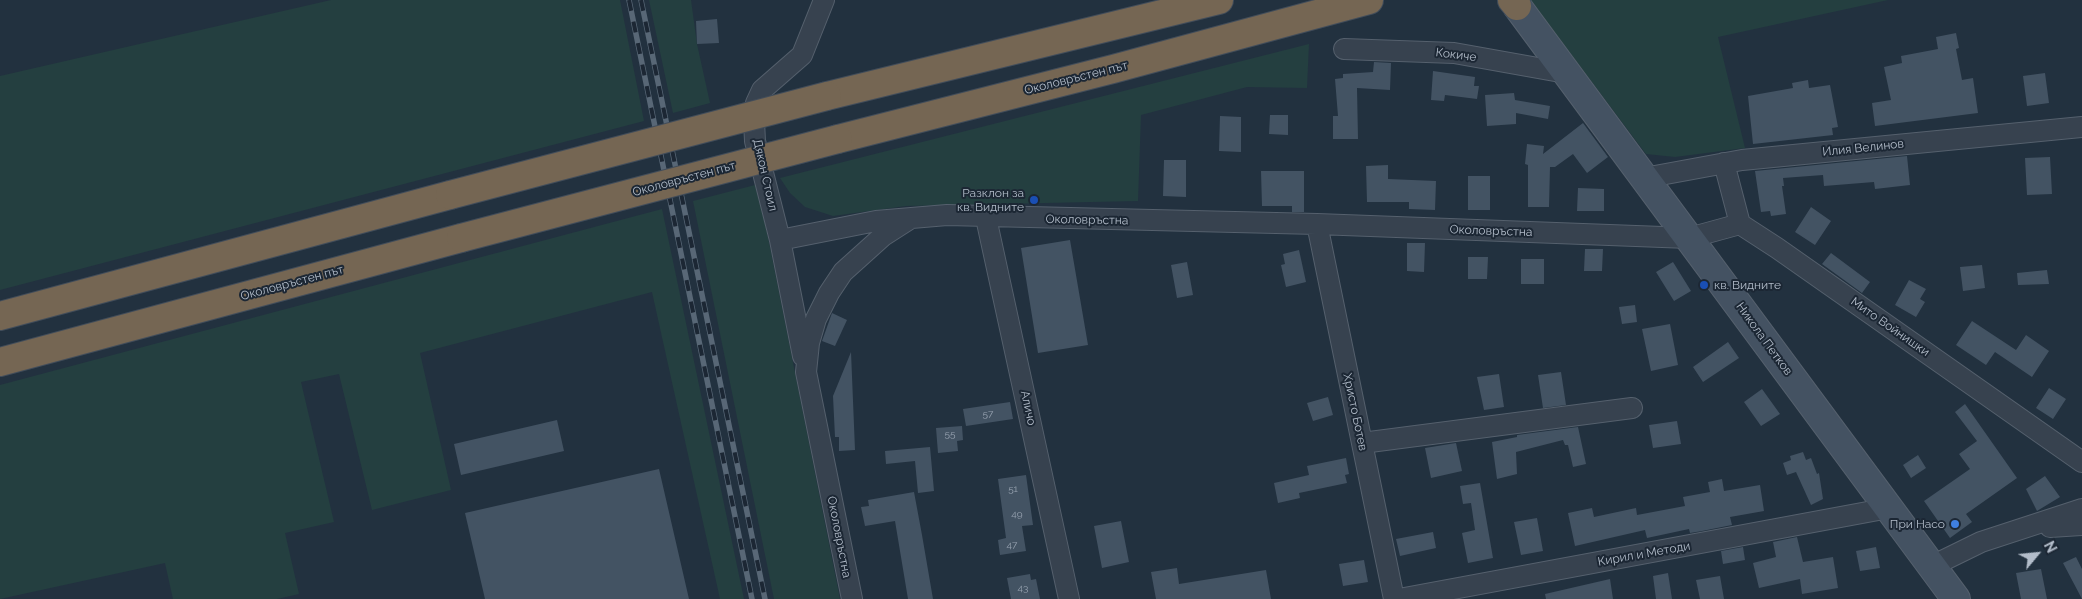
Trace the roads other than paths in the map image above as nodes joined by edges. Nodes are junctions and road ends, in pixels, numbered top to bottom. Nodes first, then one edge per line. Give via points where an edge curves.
1 (824, 0) edge
2 (1220, 0) edge
3 (1369, 0) edge
4 (1515, 2) edge
5 (1344, 49) dead end
6 (1566, 73) junction
7 (2082, 127) edge
8 (1724, 163) junction
9 (1644, 178) junction
10 (914, 217) junction
11 (986, 218) junction
12 (1317, 224) junction
13 (1740, 224) junction
14 (1689, 238) junction
15 (780, 240) junction
16 (0, 316) edge
17 (0, 362) edge
18 (806, 372) junction
19 (1632, 408) dead end
20 (1362, 443) junction
21 (2082, 462) edge
22 (1889, 508) junction
23 (2082, 509) edge
24 (2082, 525) edge
25 (2023, 529) junction
26 (1932, 566) junction
27 (852, 599) edge
28 (1069, 599) edge
29 (1394, 599) edge
30 (1399, 599) edge
31 (1956, 599) edge

1 - 15 street, Дякон Стоил via 802,55 770,81 756,103 755,142
2 - 16 highway, bridge via 827,96
3 - 17 highway, Околовръстен път, bridge
4 - 6 street, Никола Петков
5 - 6 street, Кокиче via 1454,53
6 - 9 street, Никола Петков
7 - 8 street, Илия Велинов
8 - 9 street, Илия Велинов
8 - 13 street
9 - 14 street, Никола Петков
10 - 11 street, Околовръстна
10 - 15 street
10 - 18 street, Околовръстна via 883,236 843,272 816,319
11 - 12 street, Околовръстна
11 - 28 street, Аличо
12 - 14 street, Околовръстна
12 - 20 street, Христо Ботев
13 - 14 street
13 - 21 street, Мито Войнишки
14 - 22 street, Никола Петков
15 - 18 street, Дякон Стоил
18 - 27 street, Околовръстна
19 - 20 street
20 - 29 street, Христо Ботев
22 - 26 street, Никола Петков
22 - 30 street, Кирил и Методи
23 - 25 street
24 - 25 street
25 - 26 street via 1981,542
26 - 31 street, Никола Петков

